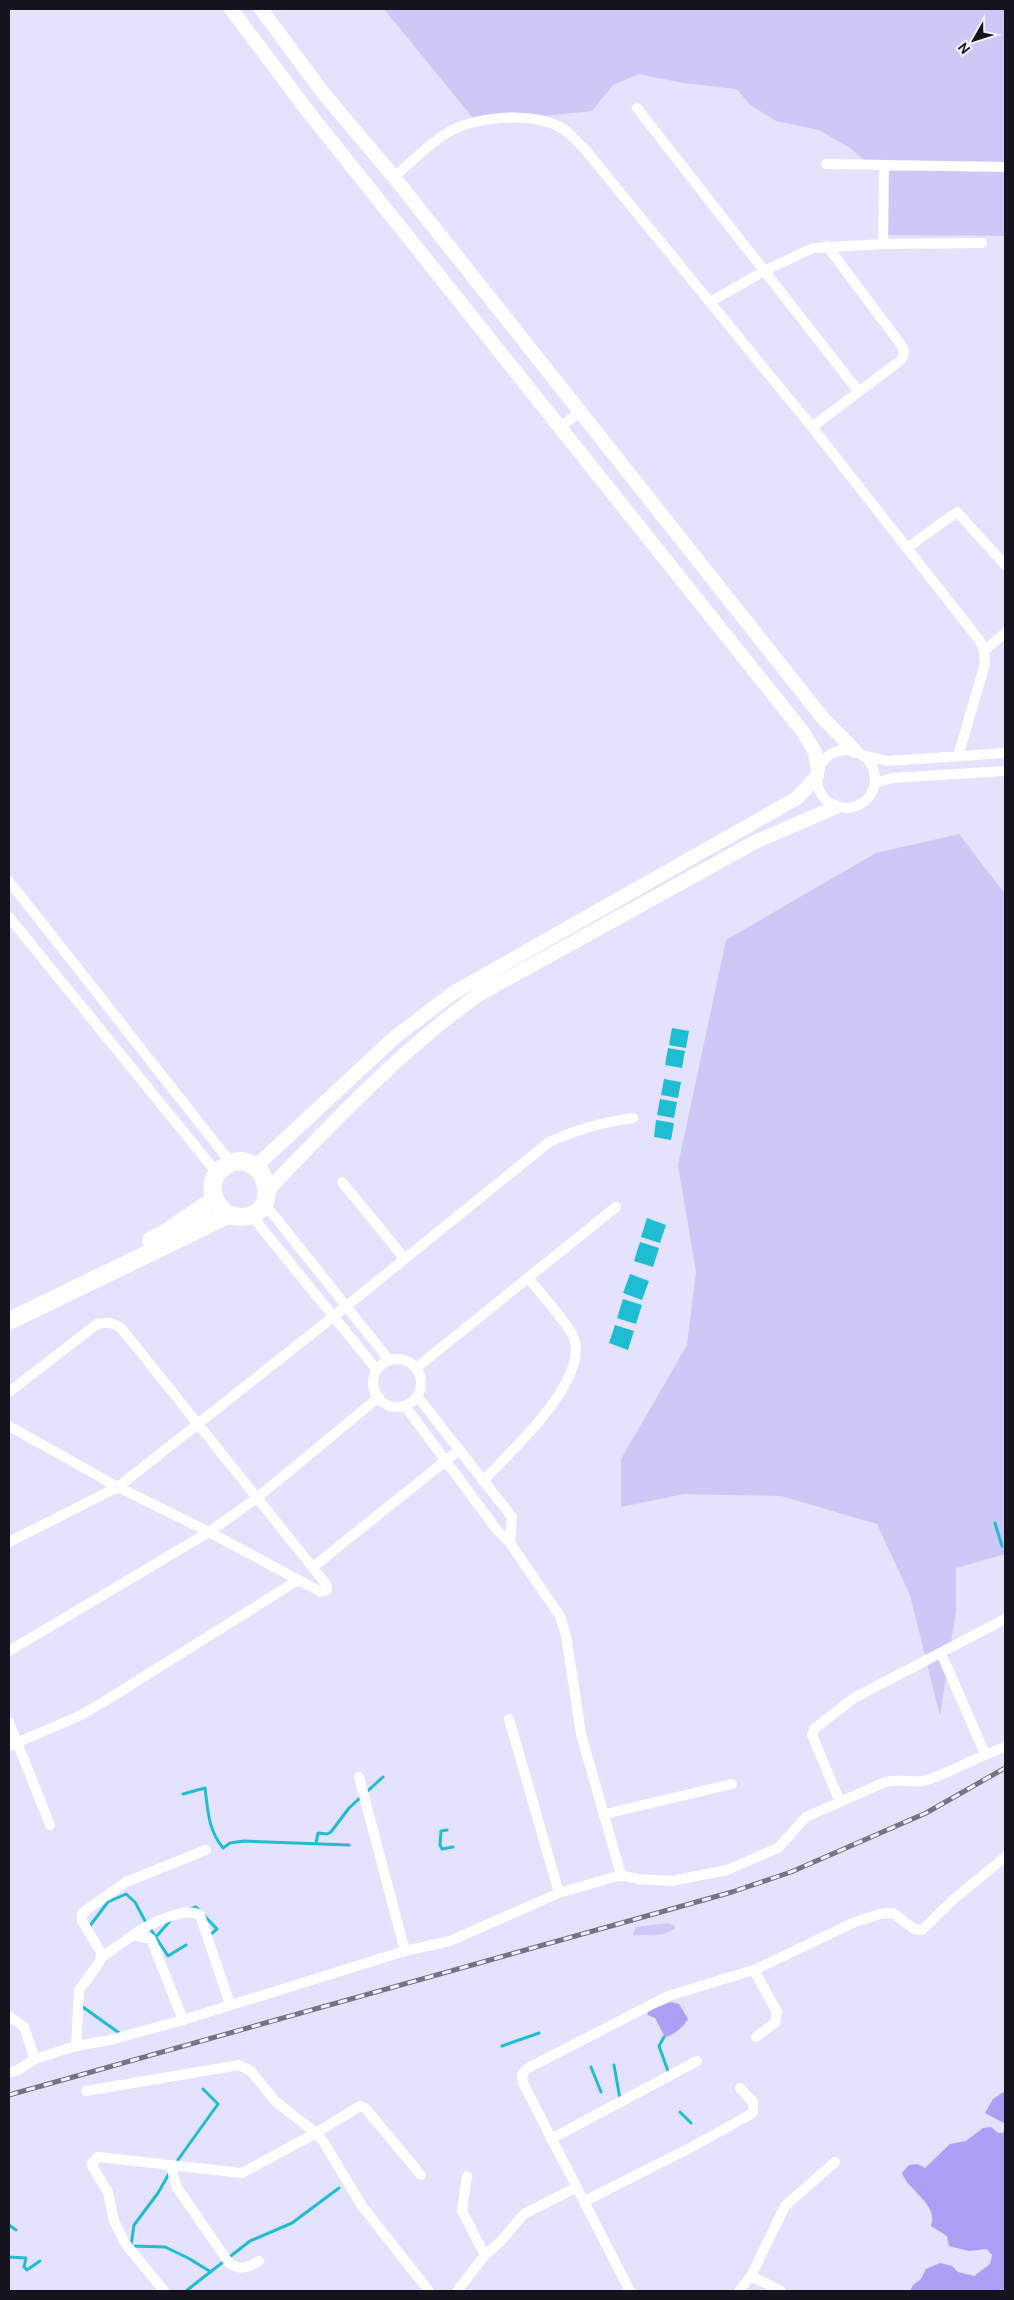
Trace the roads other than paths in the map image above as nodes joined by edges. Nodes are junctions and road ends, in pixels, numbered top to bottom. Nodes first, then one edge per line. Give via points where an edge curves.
1 (231, 9) edge
2 (260, 9) edge
3 (637, 108) dead end
4 (826, 164) dead end
5 (884, 165) junction
6 (1005, 167) edge
7 (394, 177) junction
8 (982, 243) dead end
9 (883, 244) junction
10 (827, 246) junction
11 (764, 271) junction
12 (710, 302) junction
13 (859, 392) junction
14 (580, 412) junction
15 (560, 427) junction
16 (812, 427) junction
17 (907, 548) junction
18 (1005, 566) edge
19 (1005, 633) edge
20 (984, 651) junction
21 (858, 753) junction
22 (1005, 753) edge
23 (958, 756) junction
24 (1005, 771) edge
25 (817, 773) junction
26 (875, 783) junction
27 (836, 807) junction
28 (9, 881) edge
29 (9, 917) edge
30 (633, 1118) dead end
31 (256, 1167) junction
32 (224, 1168) junction
33 (342, 1182) dead end
34 (266, 1197) junction
35 (214, 1200) junction
36 (616, 1207) dead end
37 (228, 1215) junction
38 (251, 1215) junction
39 (404, 1258) junction
40 (528, 1278) junction
41 (346, 1306) junction
42 (9, 1308) edge
43 (333, 1317) junction
44 (9, 1321) edge
45 (389, 1360) junction
46 (416, 1368) junction
47 (377, 1370) junction
48 (9, 1392) edge
49 (417, 1396) junction
50 (379, 1397) junction
51 (405, 1406) junction
52 (197, 1423) junction
53 (9, 1426) edge
54 (459, 1450) junction
55 (447, 1460) junction
56 (483, 1481) junction
57 (118, 1487) junction
58 (258, 1497) junction
59 (209, 1532) junction
60 (9, 1542) edge
61 (510, 1543) junction
62 (313, 1567) junction
63 (298, 1580) junction
64 (1005, 1619) edge
65 (9, 1651) edge
66 (941, 1653) junction
67 (509, 1719) dead end
68 (9, 1722) edge
69 (13, 1744) edge
70 (1005, 1747) edge
71 (985, 1754) junction
72 (359, 1777) dead end
73 (732, 1784) dead end
74 (840, 1802) junction
75 (605, 1814) junction
76 (50, 1825) dead end
77 (206, 1850) dead end
78 (1005, 1858) edge
79 (621, 1874) junction
80 (559, 1893) junction
81 (133, 1935) junction
82 (404, 1951) junction
83 (101, 1958) junction
84 (754, 1970) junction
85 (230, 2004) junction
86 (9, 2016) edge
87 (183, 2020) junction
88 (756, 2037) dead end
89 (76, 2046) junction
90 (35, 2059) junction
91 (697, 2061) dead end
92 (9, 2073) edge
93 (740, 2088) dead end
94 (86, 2091) dead end
95 (316, 2133) junction
96 (552, 2139) junction
97 (835, 2162) dead end
98 (171, 2166) junction
99 (421, 2174) dead end
100 (467, 2176) dead end
101 (577, 2187) junction
102 (585, 2200) junction
103 (485, 2255) junction
104 (259, 2261) dead end
105 (751, 2276) junction
106 (425, 2290) edge
107 (164, 2291) edge
108 (457, 2291) edge
109 (630, 2291) edge
110 (739, 2291) edge
111 (781, 2291) edge

1 - 15 street via 306,110
2 - 7 street via 324,94
3 - 11 street
4 - 5 street
5 - 6 street
5 - 9 street
7 - 12 street via 442,136 460,126 539,118 562,128 582,147
7 - 14 street
8 - 9 street
9 - 10 street
10 - 11 street via 814,248
10 - 13 street via 904,350 901,360
11 - 12 street
11 - 13 street
12 - 16 street
13 - 16 street
14 - 15 street
14 - 21 street via 822,717
15 - 25 street via 803,732 815,752
16 - 17 street
17 - 18 street via 958,512
17 - 20 street via 980,640
19 - 20 street
20 - 23 street via 984,664
21 - 23 street via 888,761
21 - 25 street via 837,751 829,755
21 - 26 street via 873,767
22 - 23 street
24 - 26 street via 892,778
25 - 27 street via 821,795
25 - 31 street via 797,798 453,993 395,1037
26 - 27 street via 873,792 861,804 845,809
27 - 34 street via 755,842 478,995 399,1057
28 - 32 street
29 - 32 street
30 - 39 street via 579,1128 549,1142
31 - 32 highway via 244,1162
31 - 34 highway via 262,1173
32 - 35 highway via 213,1182
33 - 39 street
34 - 38 highway via 259,1210
34 - 41 street
35 - 37 highway
35 - 42 highway via 167,1232
36 - 40 street
37 - 38 highway via 239,1218
37 - 44 highway
38 - 43 street
39 - 41 street
40 - 46 street
40 - 56 street via 573,1337 577,1353 552,1407
41 - 43 street
41 - 45 street
43 - 47 street
43 - 52 street
45 - 46 street via 404,1360
45 - 47 street
46 - 49 street via 421,1382
47 - 50 street via 374,1383
48 - 52 street via 97,1324 107,1322 122,1329
49 - 51 street
49 - 54 street
50 - 51 street via 391,1405
50 - 58 street
51 - 55 street
52 - 57 street
52 - 58 street
53 - 57 street
54 - 55 street
54 - 56 street
55 - 61 street
55 - 62 street
56 - 61 street via 512,1517
57 - 59 street
57 - 60 street
58 - 59 street
58 - 62 street
59 - 63 street
59 - 65 street
61 - 75 street via 560,1616 566,1635 581,1734
62 - 63 street via 327,1590 321,1592
63 - 69 street via 102,1703
64 - 66 street
66 - 71 street
66 - 74 street via 854,1698 814,1729 812,1735
67 - 80 street
68 - 69 street
69 - 76 street
70 - 71 street
71 - 74 street via 925,1781 897,1779
72 - 82 street
73 - 75 street
74 - 79 street via 806,1817 778,1848 727,1870 672,1881 637,1879
75 - 79 street
77 - 83 street via 126,1882 84,1910 82,1921 101,1951
78 - 84 street via 954,1898 922,1930 914,1929 893,1914 880,1914 855,1922
79 - 80 street
80 - 82 street via 450,1941
81 - 83 street
81 - 85 street via 171,1916 200,1915
81 - 87 street via 148,1937 154,1943
82 - 85 street
83 - 89 street via 78,1990
84 - 88 street via 777,2012 775,2023
84 - 96 street via 668,1996 528,2068 522,2074 523,2083
85 - 87 street
86 - 90 street via 24,2027
87 - 89 street
89 - 90 street
90 - 92 street
91 - 96 street
93 - 102 street via 753,2102 751,2114
94 - 95 street via 239,2065 251,2070 275,2101
95 - 98 street via 242,2173
95 - 99 street via 362,2106
95 - 106 street via 362,2206
96 - 101 street
97 - 105 street via 784,2206
98 - 104 street via 176,2186 229,2263 244,2268
98 - 107 street via 107,2157 98,2157 92,2162 111,2200 114,2221 125,2243
100 - 103 street via 462,2211
101 - 102 street
101 - 103 street via 528,2210
102 - 109 street
103 - 108 street
105 - 110 street
105 - 111 street

